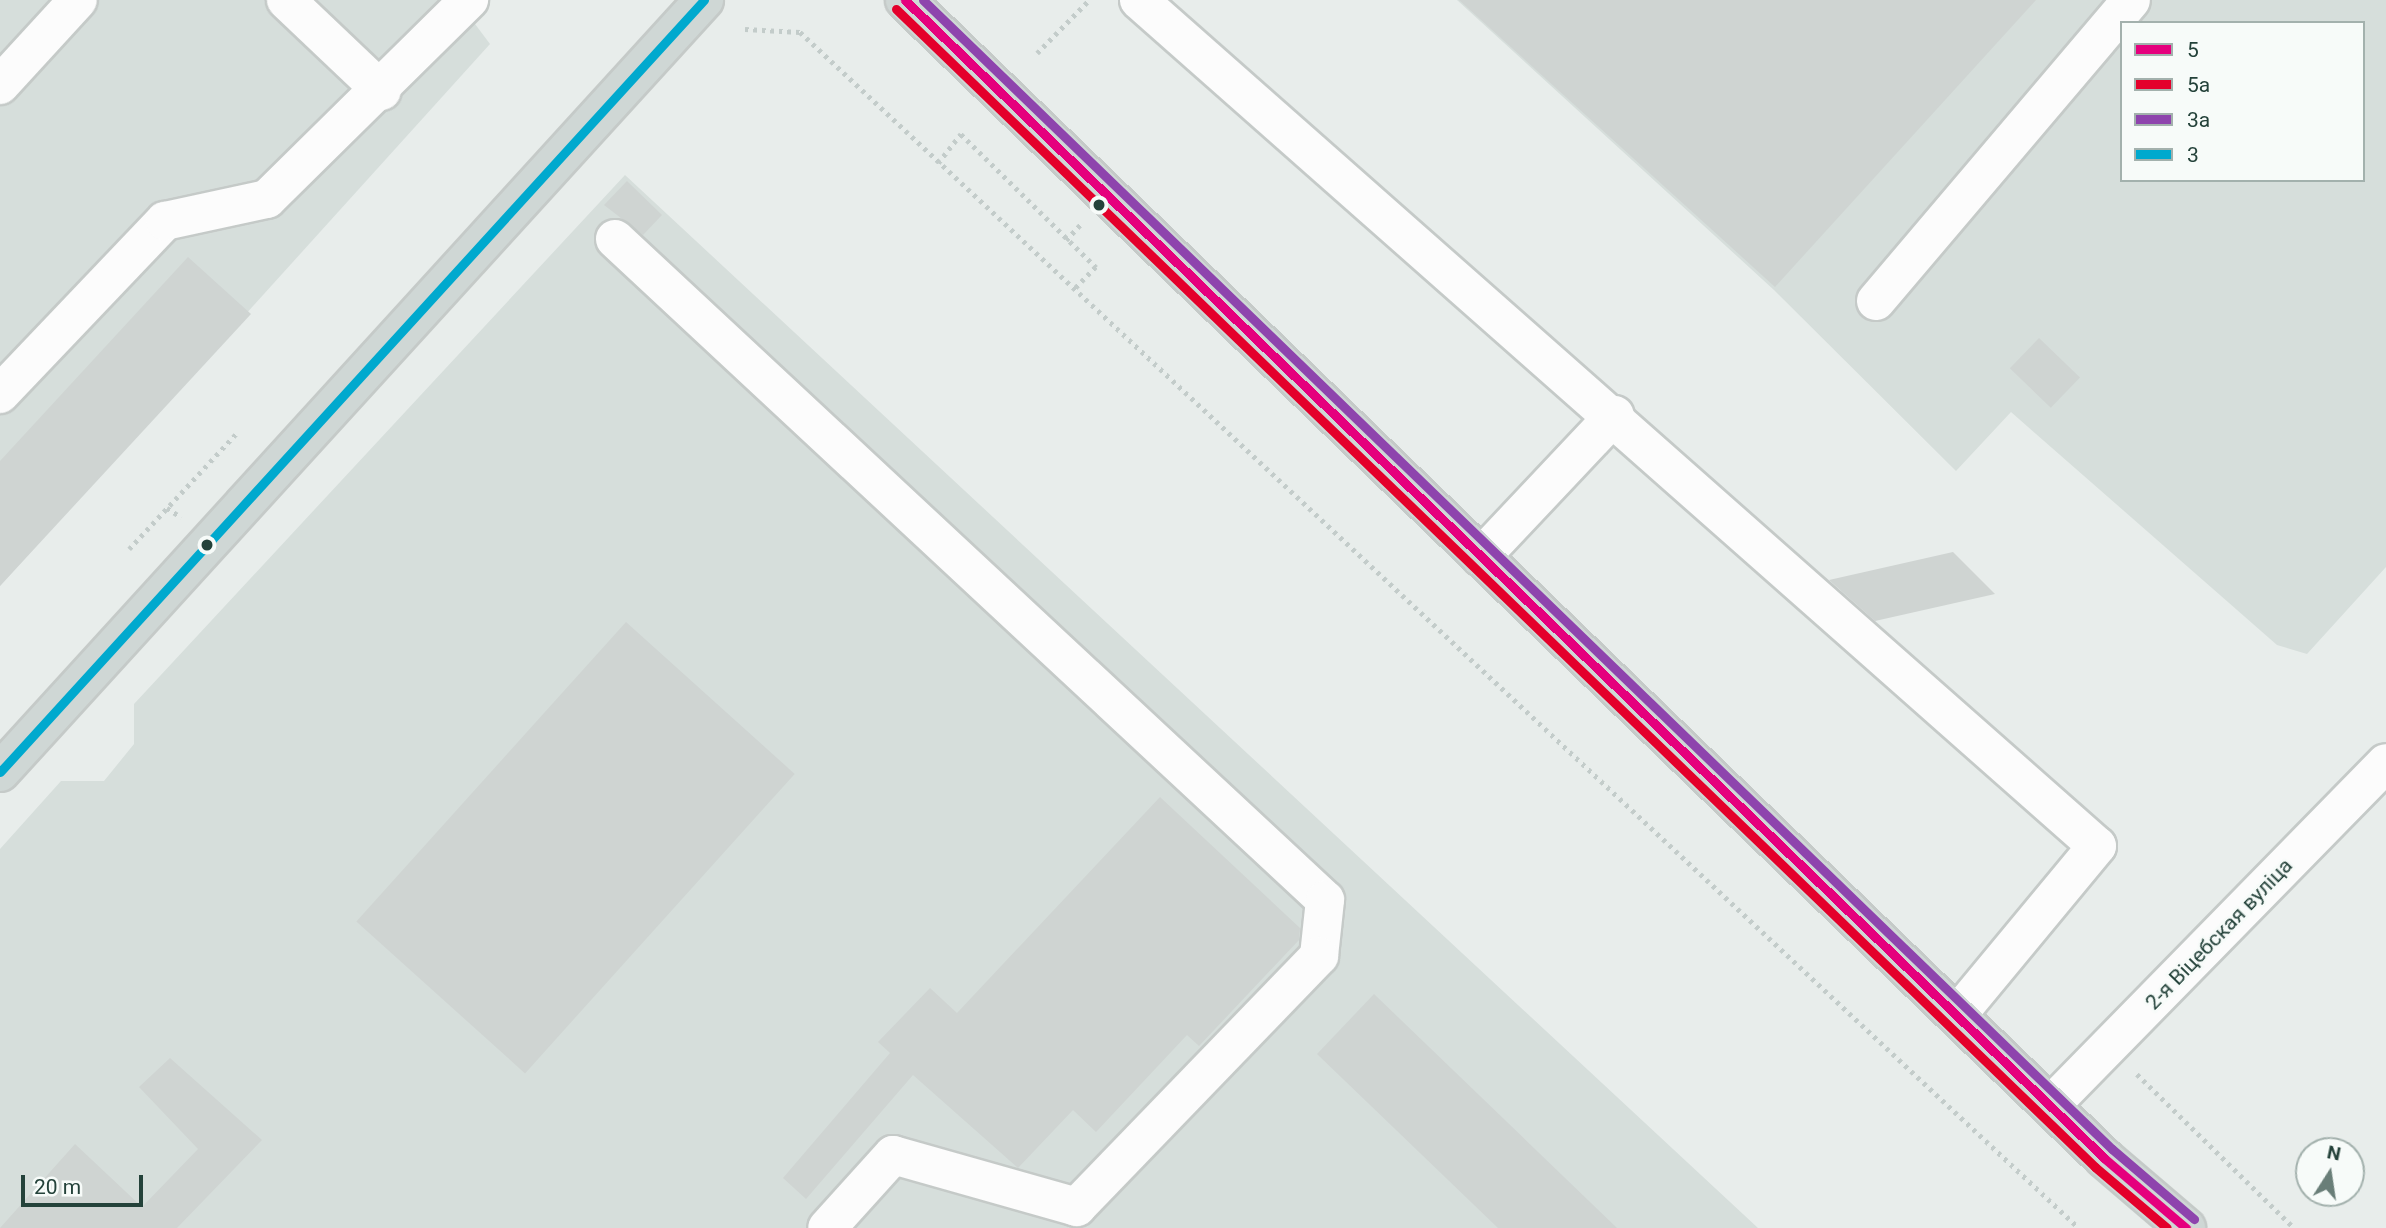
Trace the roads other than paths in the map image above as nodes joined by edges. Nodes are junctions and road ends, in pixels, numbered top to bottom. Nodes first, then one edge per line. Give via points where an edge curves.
1 (78, 0) edge
2 (286, 0) edge
3 (469, 0) edge
4 (704, 0) edge
5 (905, 0) edge
6 (1139, 0) edge
7 (2131, 0) edge
8 (0, 85) edge
9 (382, 91) junction
10 (615, 239) dead end
11 (1876, 301) dead end
12 (0, 394) edge
13 (1615, 415) junction
14 (1481, 557) junction
15 (2386, 763) edge
16 (0, 772) edge
17 (1959, 1013) junction
18 (2052, 1104) junction
19 (2172, 1226) edge
20 (827, 1228) edge

1 - 8 street
2 - 9 street
3 - 9 street
4 - 16 main road
5 - 14 main road
6 - 13 street
7 - 11 street
9 - 12 street via 267,199 165,221
10 - 20 street via 1325,900 1319,956 1077,1207 893,1155
13 - 14 street
13 - 17 street via 2097,846
14 - 17 main road
15 - 18 street, 2-я Віцебская вуліца
17 - 18 main road
18 - 19 main road

